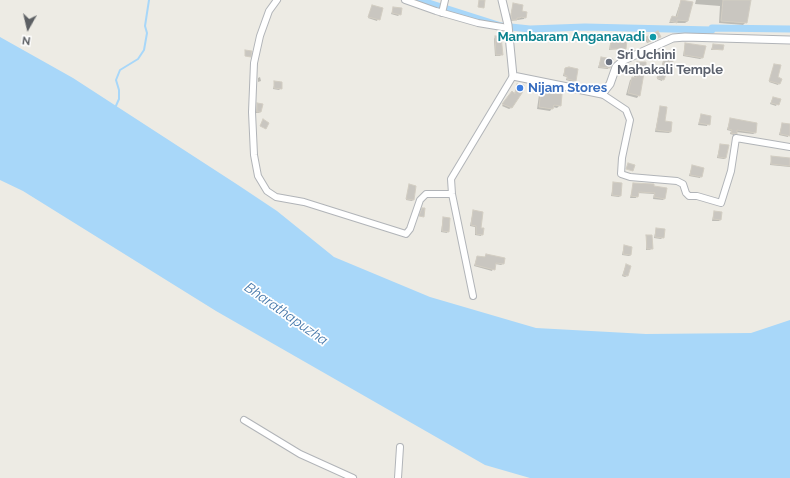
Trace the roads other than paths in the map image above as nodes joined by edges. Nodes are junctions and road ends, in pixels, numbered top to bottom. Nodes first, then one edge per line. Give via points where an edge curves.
1 (277, 0) edge
2 (405, 0) edge
3 (445, 0) edge
4 (502, 0) edge
5 (442, 13) junction
6 (508, 28) junction
7 (790, 40) edge
8 (513, 76) junction
9 (602, 94) junction
10 (790, 147) edge
11 (452, 194) junction
12 (473, 296) dead end
13 (244, 420) dead end
14 (400, 447) dead end
15 (353, 478) edge
16 (398, 478) edge

1 - 11 street via 269,11 254,63 254,155 258,176 267,191 276,197 304,202 406,234 420,200 426,194
2 - 5 street
3 - 5 street
4 - 6 street
5 - 6 street
6 - 8 street
7 - 9 street via 673,38 616,67 606,91
8 - 9 street
8 - 11 street via 451,179
9 - 10 street via 626,110 630,120 622,158 622,174 677,182 683,184 689,196 721,203 731,171 736,138
11 - 12 street
13 - 15 street via 300,454
14 - 16 street

